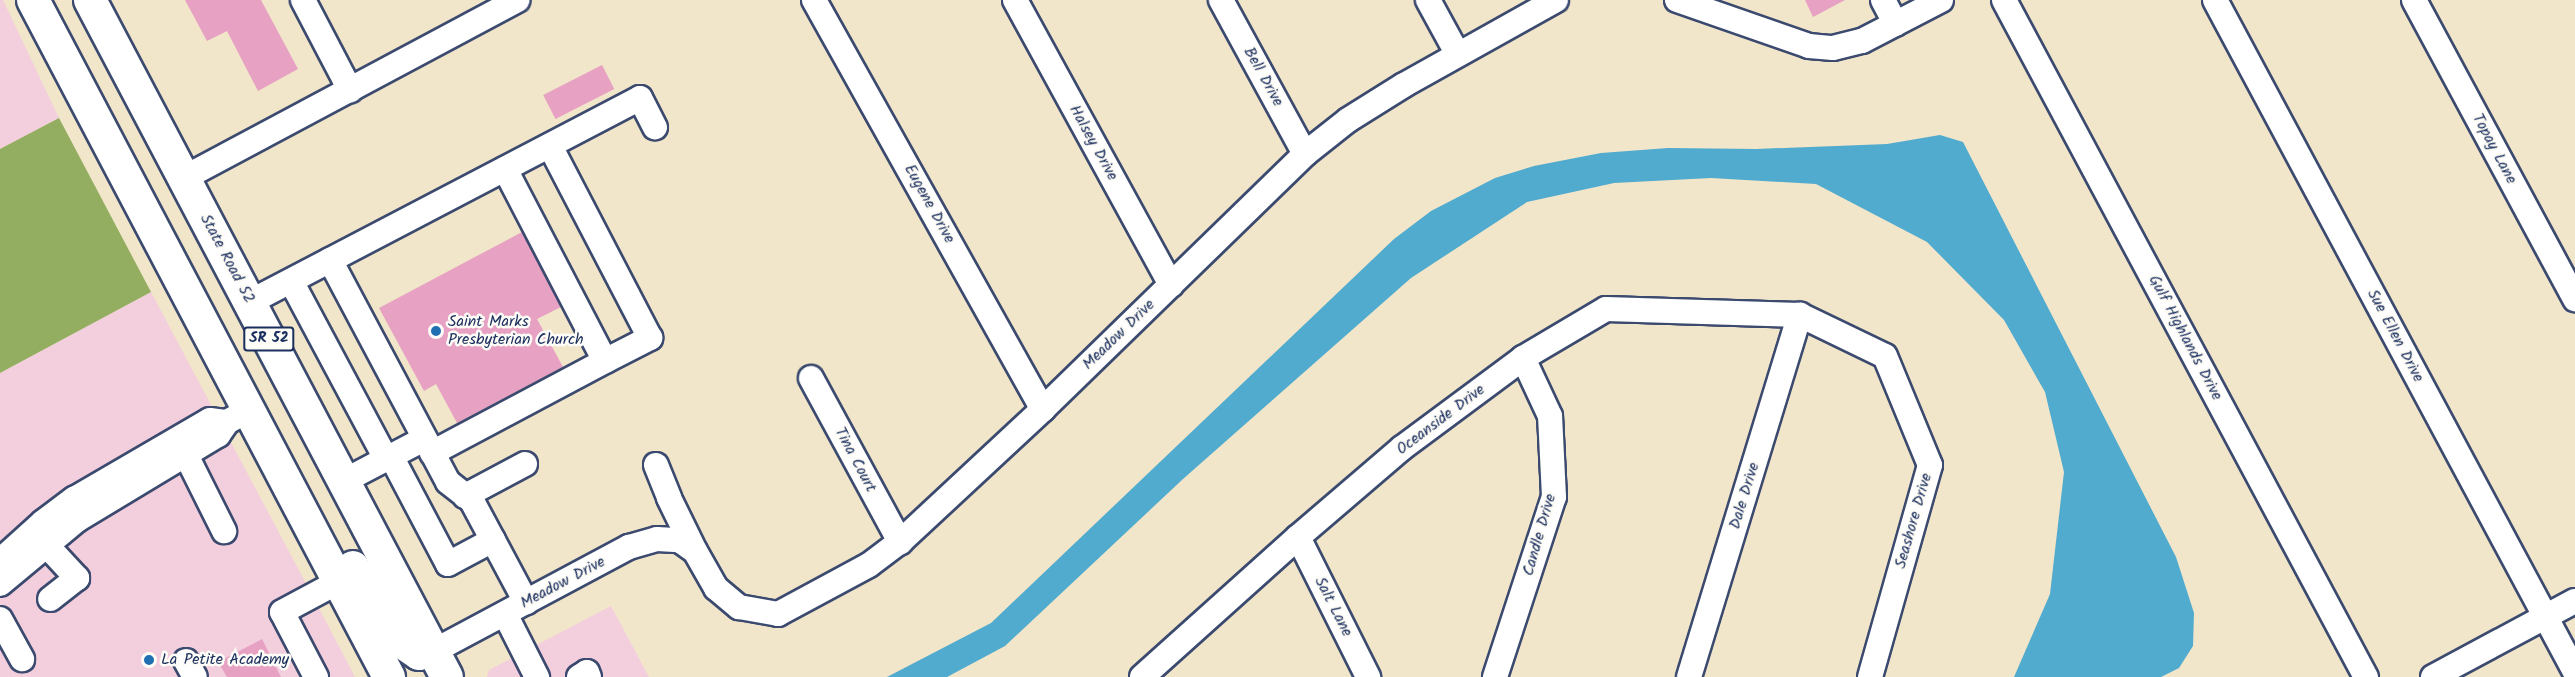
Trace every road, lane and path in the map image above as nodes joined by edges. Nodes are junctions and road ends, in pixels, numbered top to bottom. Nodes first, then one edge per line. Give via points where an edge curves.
1 (33, 0) edge
2 (90, 0) edge
3 (303, 0) edge
4 (518, 0) edge
5 (814, 0) edge
6 (1015, 0) edge
7 (1221, 0) edge
8 (1428, 0) edge
9 (1556, 0) edge
10 (1677, 0) edge
11 (1883, 0) edge
12 (1941, 0) edge
13 (2004, 0) edge
14 (2215, 0) edge
15 (2414, 0) edge
16 (1896, 24) junction
17 (1456, 53) junction
18 (350, 90) junction
19 (656, 127) dead end
20 (550, 146) junction
21 (1305, 154) junction
22 (506, 169) junction
23 (184, 178) junction
24 (330, 260) junction
25 (291, 281) junction
26 (1171, 285) junction
27 (2575, 299) edge
28 (250, 302) junction
29 (1800, 315) junction
30 (1522, 358) junction
31 (605, 361) junction
32 (811, 378) dead end
33 (1043, 409) junction
34 (237, 416) junction
35 (264, 442) junction
36 (428, 446) junction
37 (182, 447) junction
38 (388, 458) junction
39 (525, 464) dead end
40 (656, 465) dead end
41 (344, 482) junction
42 (465, 495) junction
43 (224, 531) dead end
44 (1298, 537) junction
45 (40, 538) junction
46 (493, 540) junction
47 (900, 542) junction
48 (695, 551) junction
49 (0, 561) edge
50 (338, 582) junction
51 (0, 584) edge
52 (50, 599) dead end
53 (526, 602) junction
54 (2575, 602) edge
55 (505, 614) junction
56 (2547, 617) junction
57 (0, 619) edge
58 (22, 659) dead end
59 (441, 664) edge
60 (2575, 672) edge
61 (1154, 673) edge
62 (316, 677) edge
63 (389, 677) edge
64 (537, 677) edge
65 (579, 677) edge
66 (589, 677) edge
67 (1368, 677) edge
68 (1495, 677) edge
69 (1689, 677) edge
70 (1870, 677) edge
71 (2366, 677) edge
72 (2433, 677) edge

1 - 34 main road, SR 52
2 - 23 main road, State Road 52 / SR 52
3 - 18 street
4 - 18 street
5 - 33 street, Eugene Drive
6 - 26 street, Halsey Drive
7 - 21 street, Bell Drive
8 - 17 street
9 - 17 street, Meadow Drive
10 - 16 street via 1809,46 1833,48 1862,41
11 - 16 street
12 - 16 street
13 - 71 street, Gulf Highlands Drive
14 - 56 street, Sue Ellen Drive
15 - 27 street, Topay Lane
17 - 21 street, Meadow Drive via 1348,120
18 - 23 street
19 - 20 street via 640,98
20 - 22 street
20 - 31 street via 650,338
21 - 26 street, Meadow Drive
22 - 24 street
22 - 31 street
23 - 28 main road, State Road 52 / SR 52
24 - 25 street
24 - 36 street
25 - 28 street
25 - 38 street
26 - 33 street, Meadow Drive
28 - 41 main road, State Road 52 / SR 52
29 - 30 street, Oceanside Drive via 1606,309
29 - 69 street, Dale Drive
29 - 70 street, Seashore Drive via 1886,356 1930,465
30 - 44 street, Oceanside Drive via 1402,448
30 - 68 street, Candle Drive via 1550,416 1554,497
31 - 36 street
32 - 47 street, Tina Court
33 - 47 street, Meadow Drive
34 - 35 main road, SR 52
34 - 37 street via 210,420
35 - 50 main road, SR 52
35 - 59 main road via 298,478 400,640
36 - 38 street
36 - 42 street via 448,482
37 - 43 street
37 - 45 street via 74,499
38 - 41 street
38 - 46 street via 448,564
39 - 42 street
40 - 48 street, Meadow Drive
41 - 59 main road, State Road 52 / SR 52
42 - 46 street
44 - 61 street, Oceanside Drive
44 - 67 street, Salt Lane
45 - 49 street
45 - 51 street
45 - 52 street via 77,578
46 - 53 street
47 - 48 street, Meadow Drive via 869,565 778,614 739,606 716,588
48 - 53 street, Meadow Drive via 679,540 657,539 629,547
50 - 62 street via 282,612
50 - 63 main road, SR 52
53 - 55 street, Meadow Drive
54 - 56 street
55 - 59 street, Meadow Drive
55 - 64 street
56 - 60 street, Sue Ellen Drive
56 - 72 street
57 - 58 street
65 - 66 street via 587,672

